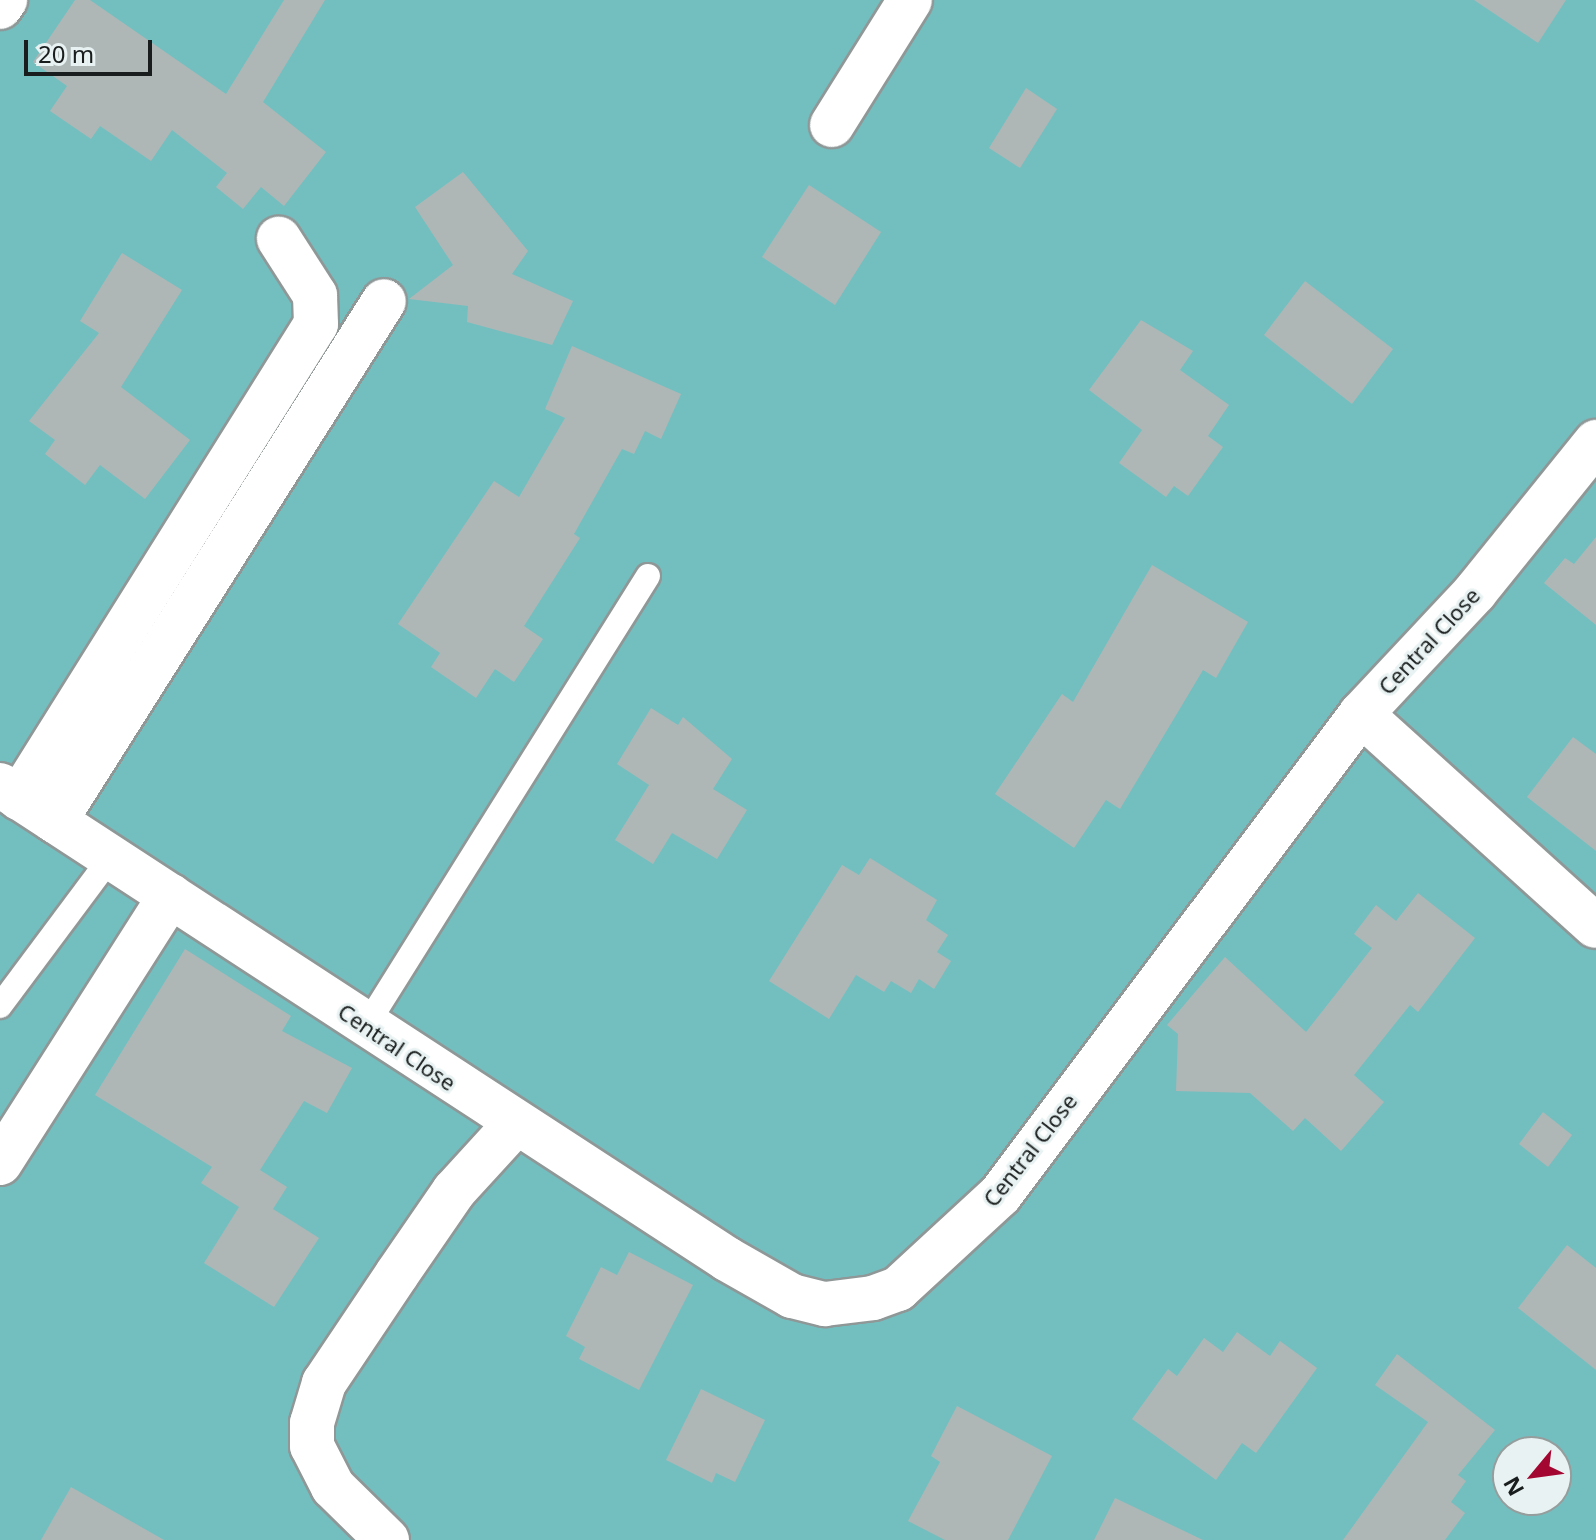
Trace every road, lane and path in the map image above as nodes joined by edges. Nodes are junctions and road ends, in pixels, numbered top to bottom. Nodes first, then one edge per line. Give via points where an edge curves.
1 (5, 0) edge
2 (910, 0) edge
3 (0, 7) edge
4 (832, 125) dead end
5 (279, 239) dead end
6 (384, 301) dead end
7 (1596, 442) edge
8 (648, 576) dead end
9 (1361, 714) junction
10 (25, 801) edge
11 (111, 857) junction
12 (170, 896) junction
13 (1596, 926) edge
14 (0, 1006) edge
15 (366, 1026) junction
16 (516, 1123) junction
17 (0, 1163) edge
18 (387, 1540) edge

1 - 3 street
2 - 4 street
5 - 10 street via 315,295 316,324
6 - 10 street
7 - 9 street, Central Close via 1475,592
8 - 15 lane
9 - 13 street
9 - 16 street, Central Close via 1000,1195 898,1289 849,1303 792,1296
10 - 11 street, Central Close
11 - 12 street, Central Close
11 - 14 lane
12 - 15 street, Central Close
12 - 17 street
15 - 16 street, Central Close
16 - 18 street via 454,1191 324,1383 312,1423 312,1446 333,1487

